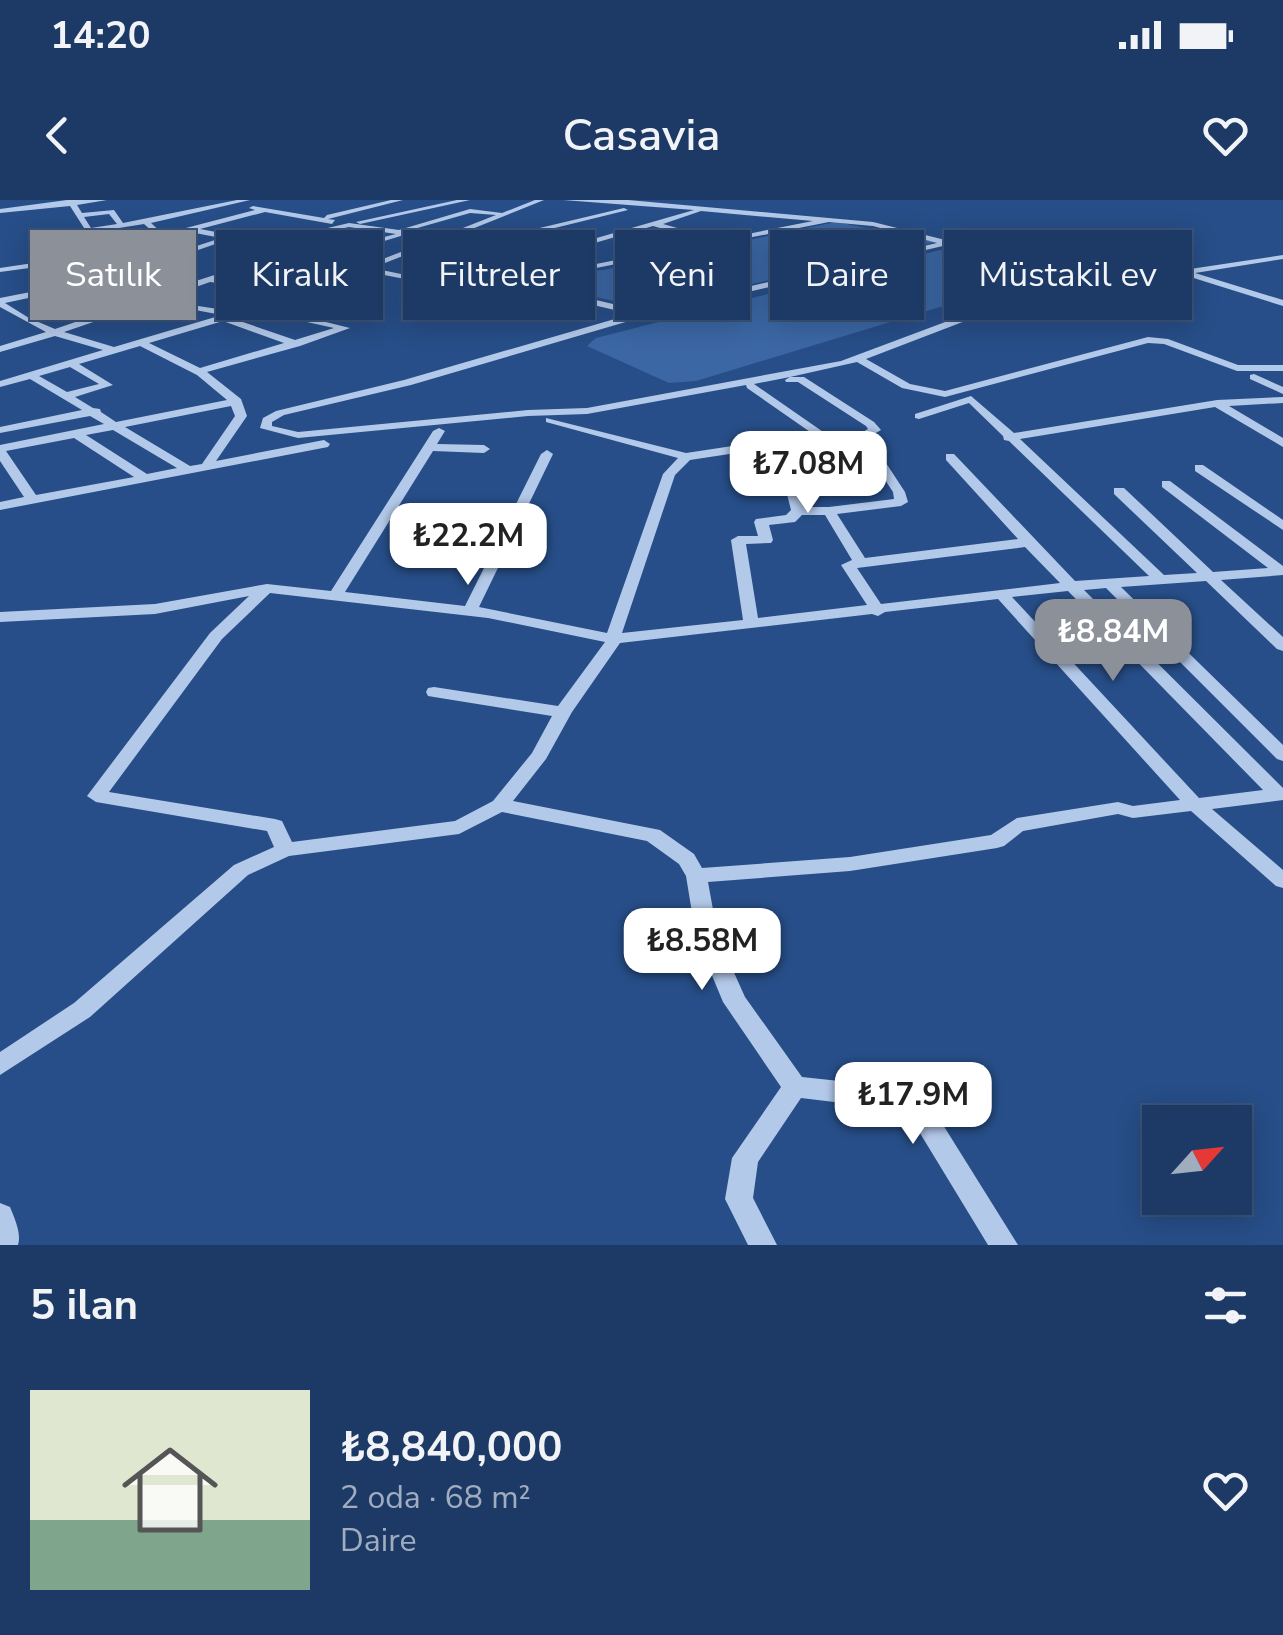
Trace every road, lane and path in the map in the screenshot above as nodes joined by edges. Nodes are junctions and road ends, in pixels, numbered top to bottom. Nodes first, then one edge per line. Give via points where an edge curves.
1 (104, 200) edge
2 (211, 200) edge
3 (283, 200) edge
4 (400, 200) edge
5 (467, 200) edge
6 (541, 200) edge
7 (566, 200) edge
8 (71, 201) edge
9 (605, 202) edge
10 (353, 203) dead end
11 (230, 204) junction
12 (249, 204) edge
13 (640, 206) junction
14 (25, 208) junction
15 (264, 210) junction
16 (0, 211) edge
17 (698, 211) junction
18 (289, 214) junction
19 (504, 214) junction
20 (570, 215) dead end
21 (79, 216) junction
22 (420, 218) dead end
23 (798, 218) dead end
24 (834, 218) junction
25 (146, 219) junction
26 (318, 219) junction
27 (0, 222) edge
28 (332, 222) dead end
29 (663, 223) junction
30 (349, 224) junction
31 (122, 226) junction
32 (378, 229) junction
33 (90, 230) joint
34 (155, 230) edge
35 (192, 230) edge
36 (231, 230) edge
37 (323, 230) edge
38 (460, 230) edge
39 (547, 230) edge
40 (672, 230) edge
41 (196, 231) edge
42 (402, 233) junction
43 (216, 234) edge
44 (750, 235) edge
45 (383, 239) edge
46 (595, 239) edge
47 (944, 241) edge
48 (944, 244) edge
49 (1283, 257) edge
50 (615, 261) edge
51 (30, 265) edge
52 (0, 270) edge
53 (1192, 271) edge
54 (216, 276) edge
55 (1192, 276) edge
56 (196, 279) edge
57 (203, 280) junction
58 (216, 281) edge
59 (196, 283) edge
60 (4, 286) dead end
61 (750, 289) edge
62 (30, 295) edge
63 (22, 297) junction
64 (0, 302) edge
65 (1283, 303) edge
66 (615, 307) edge
67 (97, 320) edge
68 (216, 320) edge
69 (229, 320) edge
70 (312, 320) edge
71 (622, 320) edge
72 (959, 320) edge
73 (55, 334) junction
74 (140, 342) junction
75 (297, 344) junction
76 (0, 348) edge
77 (114, 350) junction
78 (856, 358) junction
79 (71, 363) junction
80 (1283, 371) edge
81 (197, 372) junction
82 (31, 375) junction
83 (1254, 377) junction
84 (0, 384) edge
85 (751, 386) junction
86 (1283, 391) edge
87 (70, 395) junction
88 (237, 400) junction
89 (970, 400) junction
90 (1283, 400) edge
91 (1218, 403) junction
92 (96, 411) junction
93 (918, 416) dead end
94 (550, 420) junction
95 (117, 425) junction
96 (0, 430) edge
97 (438, 431) junction
98 (81, 438) junction
99 (1008, 438) junction
100 (1283, 442) edge
101 (780, 443) junction
102 (430, 447) junction
103 (484, 449) dead end
104 (547, 454) dead end
105 (1, 456) edge
106 (686, 456) junction
107 (950, 457) dead end
108 (207, 465) junction
109 (1199, 468) dead end
110 (186, 469) junction
111 (143, 477) junction
112 (1166, 484) dead end
113 (1119, 492) dead end
114 (32, 499) junction
115 (0, 506) edge
116 (798, 511) junction
117 (830, 511) junction
118 (1283, 526) edge
119 (1028, 542) junction
120 (861, 564) junction
121 (1282, 571) edge
122 (1208, 577) junction
123 (1161, 580) junction
124 (1109, 584) junction
125 (1072, 586) junction
126 (267, 588) junction
127 (336, 594) junction
128 (1002, 594) junction
129 (470, 611) junction
130 (878, 611) junction
131 (0, 618) edge
132 (751, 624) junction
133 (615, 639) junction
134 (1283, 646) edge
135 (434, 692) dead end
136 (563, 712) junction
137 (1283, 754) edge
138 (1281, 795) edge
139 (1193, 803) junction
140 (500, 805) junction
141 (284, 850) junction
142 (696, 876) junction
143 (1283, 881) edge
144 (0, 1065) edge
145 (795, 1087) junction
146 (0, 1216) edge
147 (1, 1245) edge
148 (763, 1245) edge
149 (1004, 1245) edge

1 - 8 street
2 - 11 street
2 - 25 street
3 - 12 street
4 - 26 street
5 - 30 street
6 - 19 street
7 - 9 street
8 - 14 street
8 - 21 street
9 - 13 street
9 - 20 street
9 - 24 street
10 - 18 street
11 - 12 street
11 - 25 street
12 - 15 street
13 - 17 street
13 - 39 street
14 - 16 street
14 - 27 street via 35,218
15 - 18 street
15 - 35 street
17 - 23 street
17 - 29 street
18 - 26 street
18 - 36 street
19 - 38 street
19 - 42 street via 470,211
21 - 31 street via 111,212
21 - 33 street
22 - 32 street
24 - 44 street
24 - 47 street
25 - 31 street
25 - 34 street
26 - 28 street
29 - 40 street via 657,226
29 - 46 street
30 - 32 street
30 - 37 street
31 - 33 street
32 - 42 street
41 - 43 street
42 - 45 street
48 - 61 street
49 - 53 street
50 - 66 street via 501,279
51 - 52 street
54 - 57 street
55 - 65 street
56 - 57 street
57 - 58 street
57 - 59 street
60 - 63 street
62 - 63 street
63 - 64 street
64 - 73 street
67 - 73 street
68 - 74 street
69 - 75 street
70 - 75 street via 345,328
71 - 78 street via 280,413 264,424 298,436 587,411 806,373
72 - 78 street
73 - 76 street
73 - 77 street
74 - 77 street
74 - 81 street
75 - 81 street
77 - 79 street
78 - 80 street via 913,390 939,395 1148,340 1237,368
79 - 82 street
79 - 87 street via 108,385
80 - 83 street
81 - 88 street
82 - 84 street
82 - 87 street
83 - 86 street
83 - 89 street via 1226,378 1153,346
85 - 94 street
85 - 101 street via 823,436
85 - 117 street via 800,379 874,430 862,436 901,502
87 - 92 street
88 - 95 street
88 - 108 street via 241,416
89 - 93 street
89 - 99 street
90 - 91 street
91 - 99 street
91 - 100 street
92 - 95 street
92 - 96 street
94 - 97 street
94 - 106 street
95 - 98 street
95 - 110 street
97 - 102 street
97 - 108 street
98 - 105 street
98 - 111 street
99 - 123 street
101 - 106 street
101 - 116 street
102 - 103 street
102 - 127 street
104 - 129 street
105 - 114 street
106 - 133 street via 669,474
107 - 119 street
108 - 110 street
109 - 118 street
110 - 111 street
111 - 114 street
112 - 121 street
113 - 122 street
114 - 115 street
116 - 117 street
116 - 132 street via 790,519 762,522 766,540 738,540
117 - 120 street
119 - 120 street
119 - 125 street
120 - 130 street via 848,565
121 - 122 street
122 - 123 street
122 - 134 street
123 - 124 street
124 - 125 street
124 - 137 street
125 - 128 street
125 - 138 street
126 - 127 street
126 - 131 street via 154,609
126 - 141 street via 216,636 96,796 275,826
127 - 129 street
128 - 130 street
128 - 139 street
129 - 133 street
130 - 132 street
132 - 133 street
133 - 136 street
135 - 136 street
136 - 140 street
138 - 139 street
139 - 142 street via 1017,825 997,842 850,864
139 - 143 street
140 - 141 street via 459,828
140 - 142 street via 652,835 687,859
141 - 144 street via 240,870 82,1010
142 - 145 street via 707,938 735,1002
145 - 148 street via 745,1158 740,1198
145 - 149 street via 886,1097 921,1112
146 - 147 street via 6,1240

